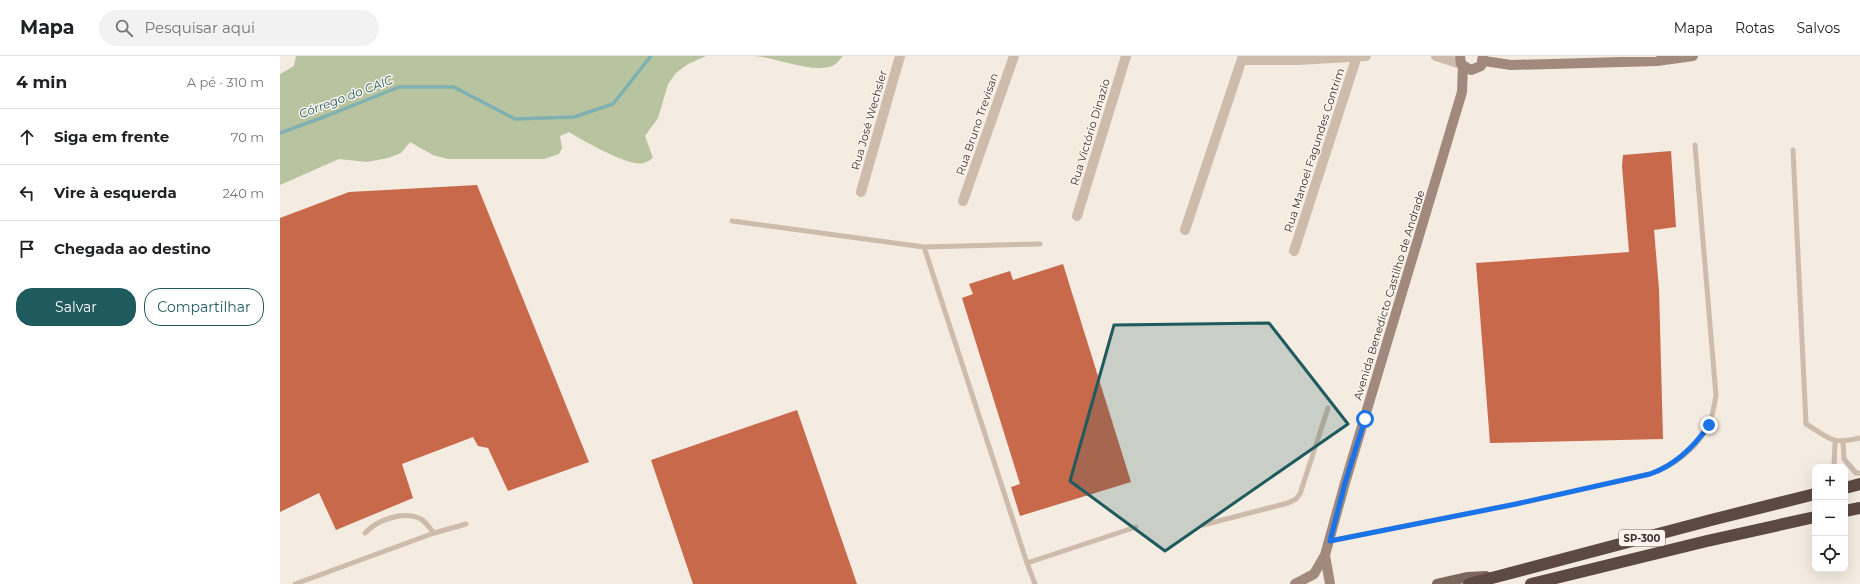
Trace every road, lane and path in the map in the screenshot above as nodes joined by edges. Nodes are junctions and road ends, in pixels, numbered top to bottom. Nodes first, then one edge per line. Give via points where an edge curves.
1 (900, 56) edge
2 (1014, 56) edge
3 (1126, 56) edge
4 (1360, 56) edge
5 (1436, 56) edge
6 (1693, 56) edge
7 (1242, 58) edge
8 (1483, 58) edge
9 (1658, 58) edge
10 (1575, 60) edge
11 (1461, 62) edge
12 (1476, 69) junction
13 (1462, 92) junction
14 (1695, 145) dead end
15 (1793, 150) dead end
16 (860, 192) dead end
17 (963, 200) dead end
18 (1077, 216) dead end
19 (732, 221) dead end
20 (1185, 230) dead end
21 (1040, 244) dead end
22 (924, 247) junction
23 (1294, 251) dead end
24 (1328, 408) dead end
25 (1860, 438) edge
26 (1835, 442) junction
27 (1843, 442) junction
28 (1834, 464) edge
29 (1860, 473) edge
30 (1860, 484) edge
31 (1848, 487) edge
32 (1812, 490) edge
33 (1812, 495) edge
34 (1791, 500) junction
35 (1860, 508) edge
36 (1848, 510) edge
37 (1860, 516) edge
38 (1812, 518) edge
39 (1848, 518) edge
40 (1812, 520) edge
41 (466, 524) dead end
42 (1779, 524) junction
43 (1203, 525) dead end
44 (1136, 526) dead end
45 (365, 533) dead end
46 (434, 533) junction
47 (1330, 541) junction
48 (1325, 556) junction
49 (1027, 563) junction
50 (1508, 574) junction
51 (295, 584) edge
52 (1035, 584) edge
53 (1295, 584) edge
54 (1330, 584) edge
55 (1437, 584) edge
56 (1469, 584) edge
57 (1531, 584) edge

1 - 16 street, Rua José Wechsler
2 - 17 street, Rua Bruno Trevisan
3 - 18 street, Rua Victório Dinazio
4 - 7 street via 1298,60
4 - 23 street, Rua Manoel Fagundes Contrim
5 - 11 street
6 - 9 main road
7 - 20 street
8 - 10 main road via 1494,64 1511,65
8 - 12 main road, Avenida Benedicto Castilho de Andrade
9 - 10 main road
11 - 12 main road via 1471,70
11 - 13 main road, Avenida Benedicto Castilho de Andrade
12 - 13 main road, Avenida Benedicto Castilho de Andrade
13 - 47 main road, Avenida Benedicto Castilho de Andrade
14 - 47 lane via 1716,396 1709,425 1689,450 1663,469 1650,474
15 - 26 lane via 1806,424
19 - 22 lane
21 - 22 lane
22 - 49 lane
24 - 43 lane via 1300,494 1296,499
25 - 27 lane
26 - 27 lane
26 - 28 lane
27 - 29 lane via 1844,459 1856,473
30 - 31 highway
32 - 34 lane
33 - 34 highway, SP-300
34 - 50 highway, SP-300
35 - 36 highway
37 - 39 highway
38 - 42 highway, SP-300
40 - 42 highway
41 - 46 lane
42 - 57 highway, SP-300
44 - 49 lane
45 - 46 lane via 372,526 382,522 410,516 422,520
46 - 51 lane
47 - 48 main road, Avenida Benedicto Castilho de Andrade
48 - 53 main road, Avenida Benedicto Castilho de Andrade via 1314,574
48 - 54 main road
49 - 52 lane
50 - 55 main road via 1468,577
50 - 56 highway, SP-300

